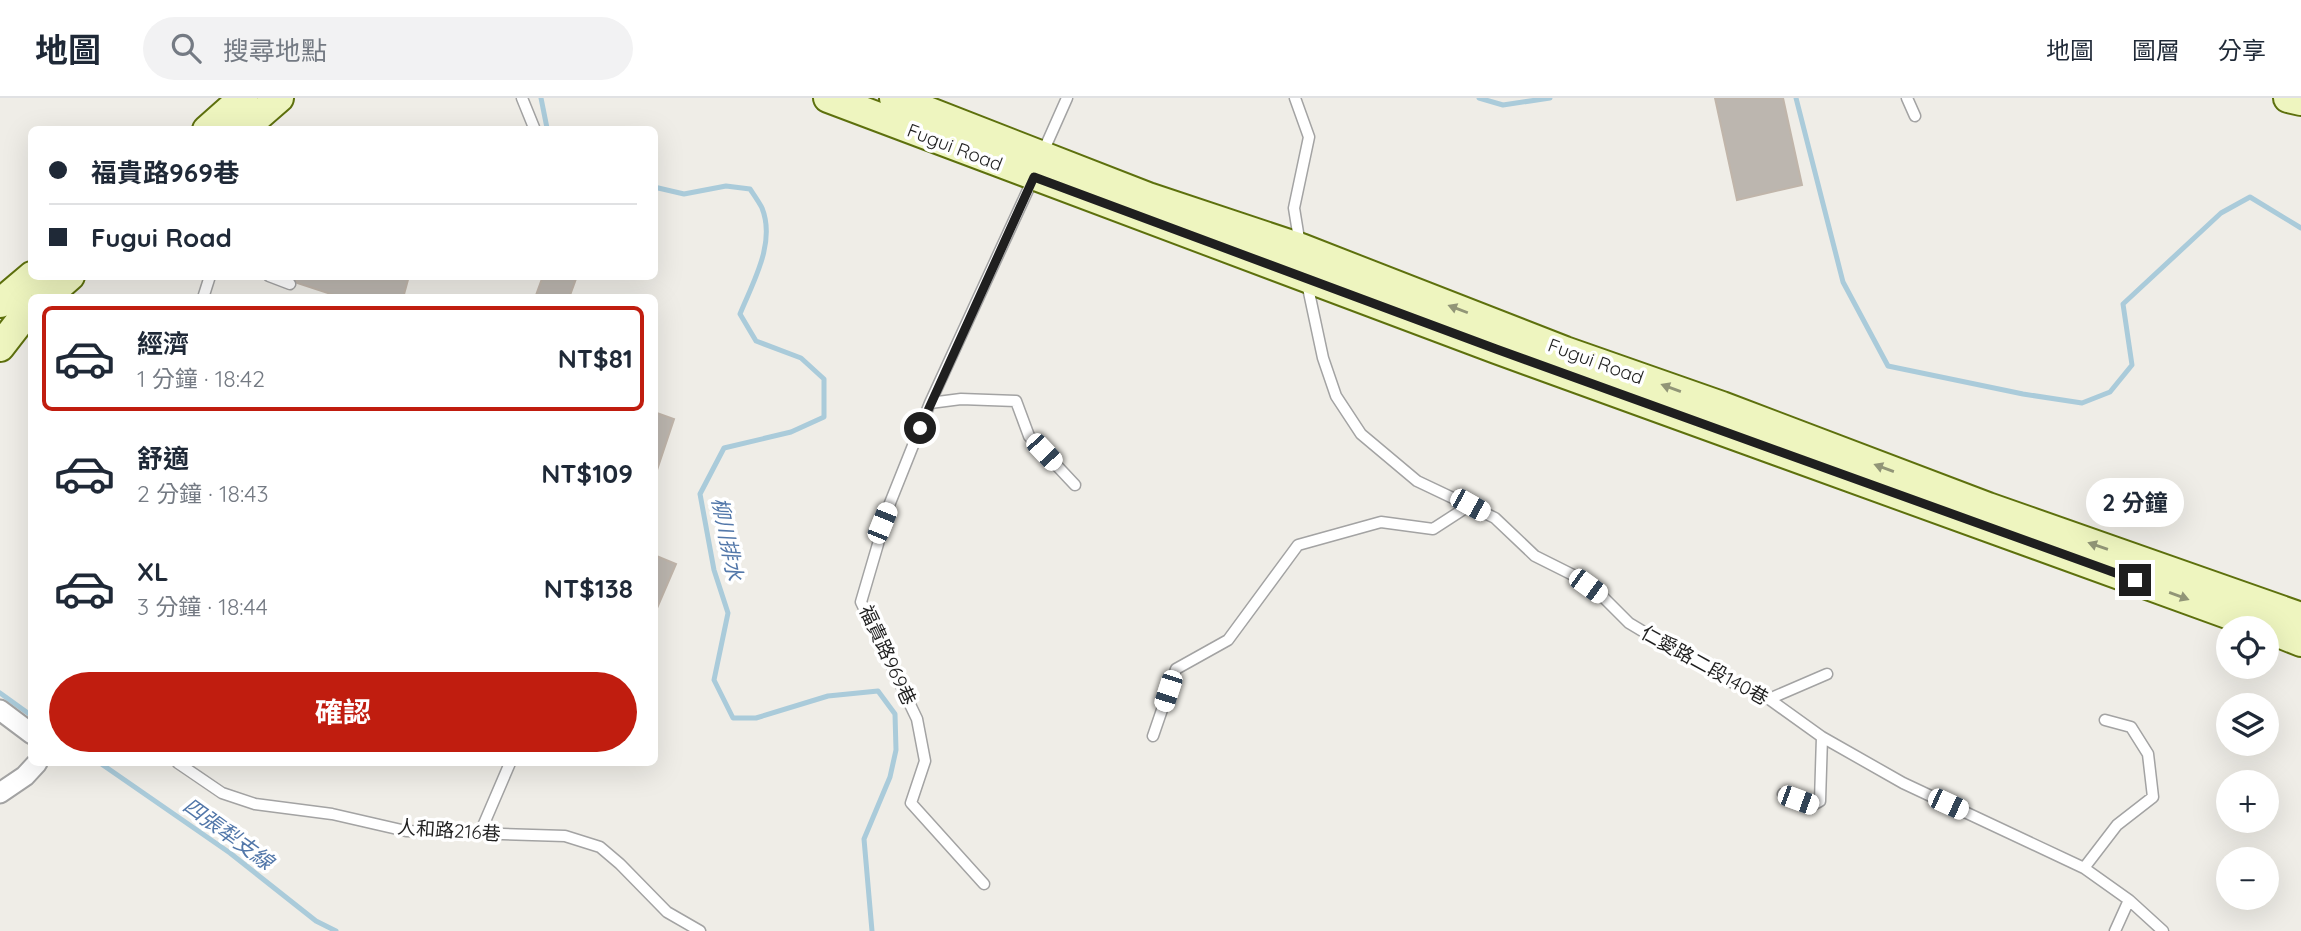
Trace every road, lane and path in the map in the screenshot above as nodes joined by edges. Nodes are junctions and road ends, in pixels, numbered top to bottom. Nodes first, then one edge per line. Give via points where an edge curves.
1 (522, 98) edge
2 (828, 98) edge
3 (894, 98) edge
4 (1067, 98) edge
5 (1295, 98) edge
6 (1907, 98) edge
7 (2288, 98) edge
8 (2301, 101) edge
9 (263, 107) edge
10 (1915, 116) dead end
11 (217, 126) edge
12 (246, 126) edge
13 (533, 126) edge
14 (1037, 167) junction
15 (1303, 264) junction
16 (28, 279) edge
17 (65, 280) edge
18 (280, 280) edge
19 (290, 284) dead end
20 (50, 294) edge
21 (0, 303) edge
22 (28, 312) edge
23 (0, 347) edge
24 (930, 404) junction
25 (1075, 485) dead end
26 (1470, 505) junction
27 (2241, 608) junction
28 (2251, 616) edge
29 (2301, 617) edge
30 (2279, 633) edge
31 (2301, 642) edge
32 (1827, 674) dead end
33 (1769, 699) junction
34 (0, 710) edge
35 (2105, 720) dead end
36 (28, 731) edge
37 (1153, 736) dead end
38 (1822, 737) junction
39 (34, 766) edge
40 (182, 766) edge
41 (509, 766) edge
42 (0, 793) edge
43 (1783, 794) dead end
44 (480, 833) junction
45 (2084, 868) junction
46 (984, 884) dead end
47 (2129, 900) junction
48 (700, 931) edge
49 (2115, 931) edge
50 (2163, 931) edge

1 - 13 lane
2 - 14 street, Fugui Road
3 - 14 street, Fugui Road
4 - 14 lane, 福貴路969巷
5 - 15 lane, 仁愛路二段140巷 via 1309,136 1294,208
6 - 10 lane
7 - 8 street
9 - 11 street
9 - 12 street
14 - 15 street, Fugui Road
14 - 24 lane, 福貴路969巷
15 - 26 lane, 仁愛路二段140巷 via 1323,358 1336,396 1361,434 1417,481
15 - 27 street, Fugui Road
16 - 21 street
17 - 20 street
18 - 19 lane
22 - 23 street
24 - 25 lane via 961,399 1016,401 1029,436
24 - 46 lane, 福貴路969巷 via 882,523 861,602 917,719 925,761 911,803
26 - 33 lane, 仁愛路二段140巷 via 1495,518 1535,556 1602,596 1629,623 1714,674
26 - 37 lane via 1433,529 1381,522 1298,545 1228,640 1175,669
27 - 28 street, Fugui Road
27 - 29 street, Fugui Road
30 - 31 street, Fugui Road
32 - 33 lane
33 - 38 lane, 仁愛路二段140巷
34 - 36 street
35 - 45 lane via 2131,727 2148,754 2153,797 2117,825
38 - 43 lane via 1820,801 1813,805
38 - 45 lane, 仁愛路二段140巷 via 1903,783
39 - 42 street
40 - 44 lane, 人和路216巷 via 222,793 255,804 332,814 406,831
41 - 44 lane
44 - 48 lane, 人和路216巷 via 565,836 600,847 667,912
45 - 47 lane, 仁愛路二段140巷
47 - 49 lane
47 - 50 lane, 仁愛路二段140巷

